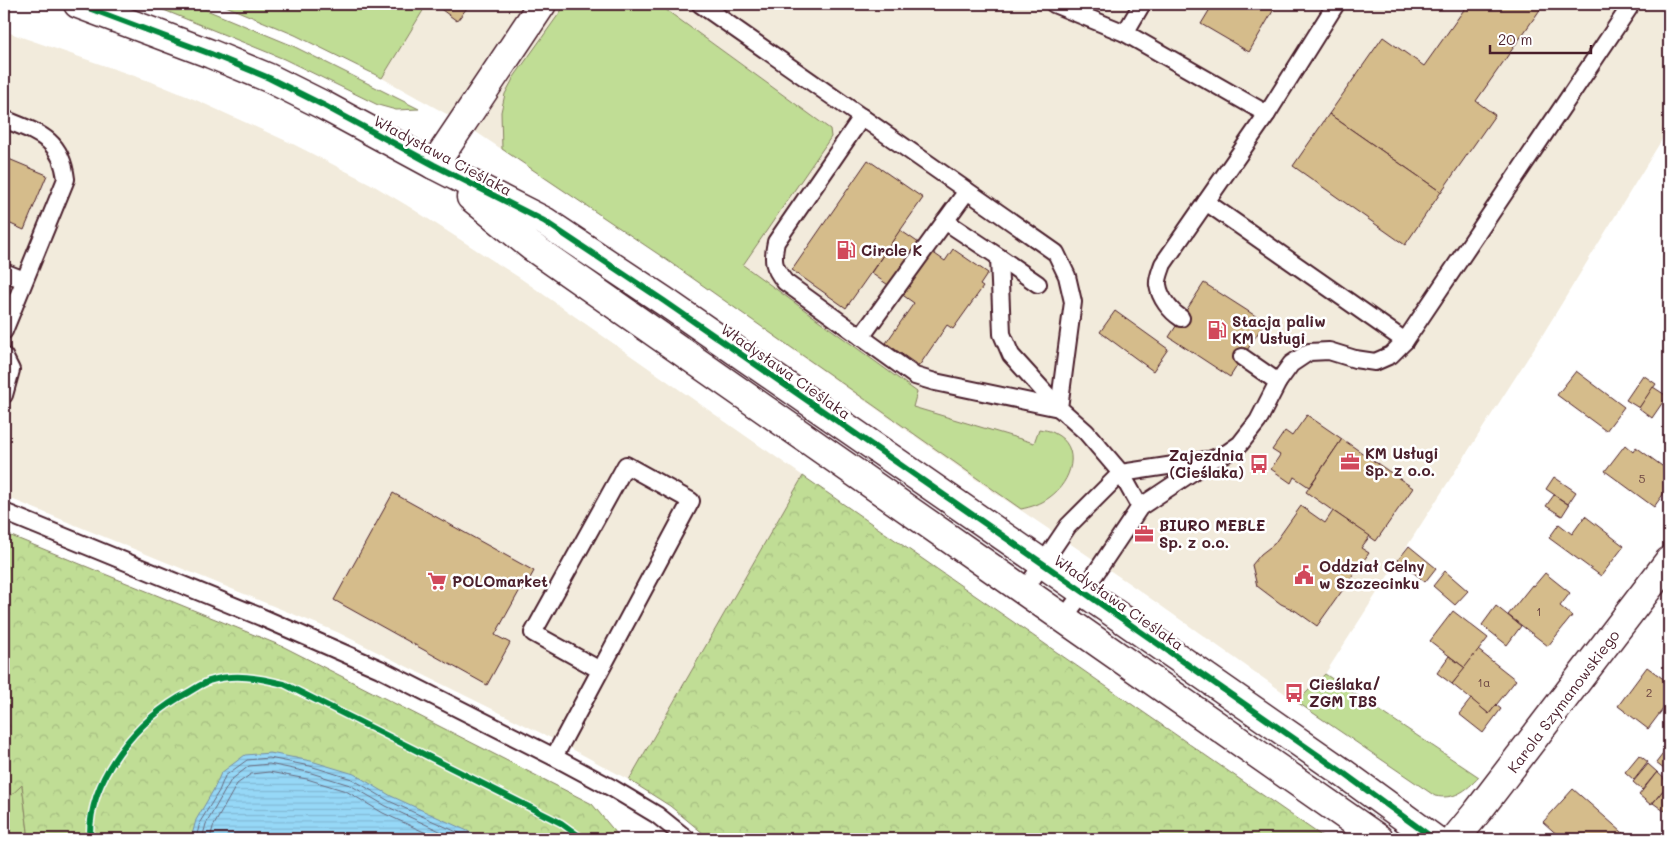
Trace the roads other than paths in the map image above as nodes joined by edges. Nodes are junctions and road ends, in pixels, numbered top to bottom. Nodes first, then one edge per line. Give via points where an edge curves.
1 (78, 4) edge
2 (542, 4) edge
3 (700, 4) edge
4 (1054, 4) edge
5 (1142, 4) edge
6 (1336, 4) edge
7 (1629, 8) dead end
8 (1125, 33) junction
9 (1267, 114) junction
10 (862, 117) junction
11 (4, 119) edge
12 (434, 165) junction
13 (967, 191) junction
14 (1206, 202) junction
15 (946, 221) junction
16 (999, 257) junction
17 (4, 272) edge
18 (24, 280) junction
19 (1038, 284) dead end
20 (1181, 318) dead end
21 (4, 331) edge
22 (862, 337) junction
23 (1405, 341) junction
24 (4, 356) edge
25 (1242, 357) dead end
26 (1278, 382) junction
27 (4, 395) edge
28 (1060, 408) junction
29 (1212, 460) junction
30 (1121, 473) junction
31 (1140, 507) junction
32 (4, 512) edge
33 (1669, 562) edge
34 (1042, 563) junction
35 (1024, 591) junction
36 (1083, 592) junction
37 (1064, 618) junction
38 (600, 670) junction
39 (554, 757) junction
40 (687, 839) edge
41 (1379, 839) edge
42 (1434, 839) edge
43 (1455, 839) edge

1 - 12 street, Władysława Cieślaka via 269,78
2 - 12 street
3 - 10 lane
4 - 8 lane
5 - 8 lane
6 - 9 lane
7 - 23 lane
8 - 9 lane
9 - 14 lane
10 - 13 lane
10 - 22 lane via 776,242 773,257 776,271 785,282
11 - 18 lane via 50,141 59,152 66,179
12 - 34 street, Władysława Cieślaka via 544,222 664,301
12 - 35 street, Władysława Cieślaka via 530,246
13 - 15 lane
13 - 28 lane via 1056,253 1067,276 1073,302
14 - 20 lane via 1163,264 1158,283 1163,299
14 - 23 lane
15 - 16 lane
15 - 22 lane
16 - 19 lane
16 - 28 lane via 1002,334 1011,355
17 - 18 lane
18 - 21 lane
22 - 28 lane via 915,376
23 - 26 lane via 1391,355 1375,362 1329,351 1309,352 1291,364
24 - 27 lane via 11,370
25 - 26 lane
26 - 29 lane via 1258,421 1240,444
28 - 30 lane via 1086,432
29 - 30 lane
29 - 31 lane
30 - 31 lane
30 - 34 lane via 1068,526
31 - 36 lane
32 - 39 lane via 380,669
33 - 43 street, Karola Szymanowskiego
34 - 35 lane
34 - 36 street, Władysława Cieślaka
35 - 37 street, Władysława Cieślaka
36 - 37 lane
36 - 42 street, Władysława Cieślaka
37 - 41 street, Władysława Cieślaka
38 - 38 lane via 691,501 626,465 532,633
38 - 39 lane
39 - 40 lane via 657,815

